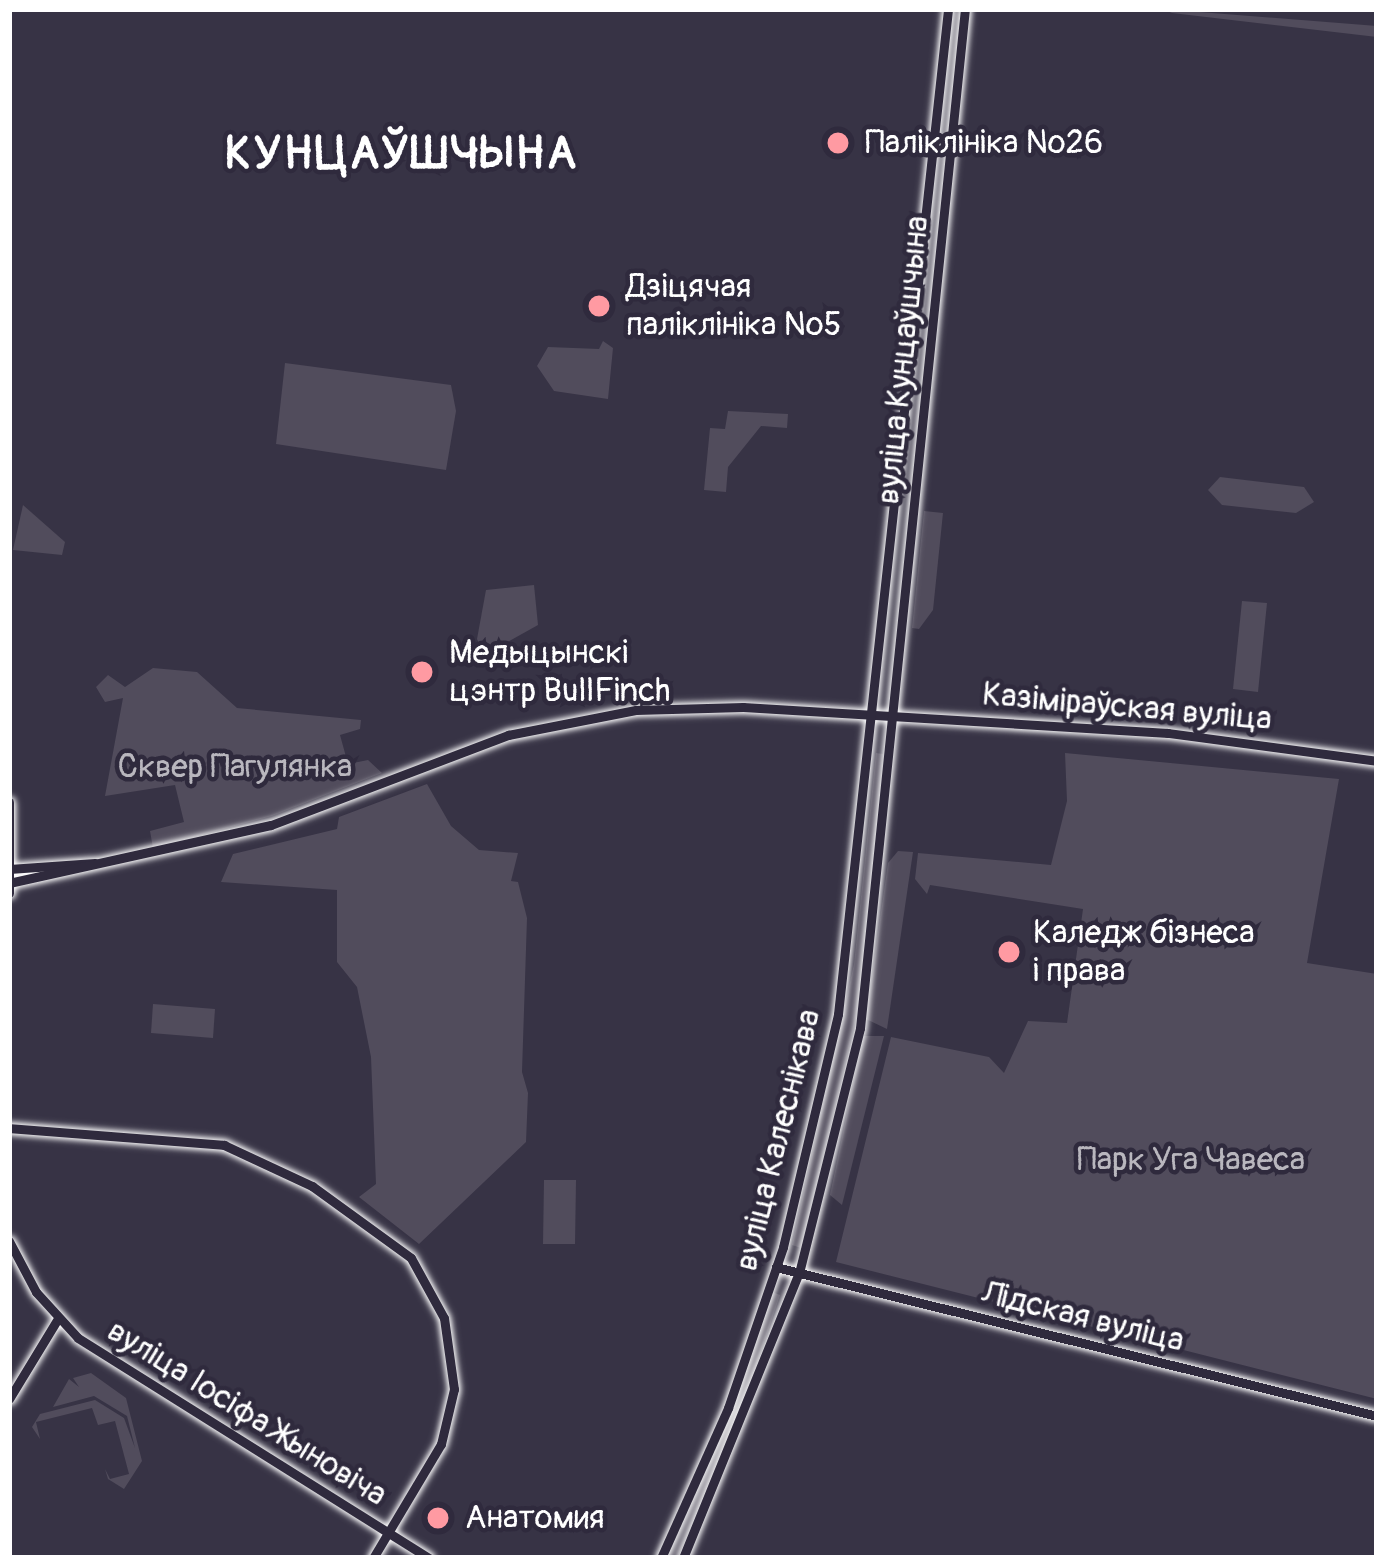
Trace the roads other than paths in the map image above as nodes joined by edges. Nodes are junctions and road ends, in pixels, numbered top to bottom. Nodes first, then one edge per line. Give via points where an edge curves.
1 (948, 9) edge
2 (965, 9) edge
3 (873, 716) junction
4 (895, 717) junction
5 (1377, 761) edge
6 (9, 802) edge
7 (118, 861) junction
8 (10, 869) edge
9 (10, 883) edge
10 (9, 893) edge
11 (9, 1128) edge
12 (9, 1241) edge
13 (776, 1267) junction
14 (799, 1274) junction
15 (57, 1320) junction
16 (9, 1400) edge
17 (1377, 1416) edge
18 (388, 1532) junction
19 (373, 1558) edge
20 (429, 1558) edge
21 (661, 1558) edge
22 (683, 1558) edge

1 - 3 main road, вуліца Кунцаўшчына
2 - 4 main road, вуліца Кунцаўшчына
3 - 4 main road, Казіміраўская вуліца
3 - 7 main road, Казіміраўская вуліца via 709,707 608,713 508,735 312,810
3 - 13 main road, вуліца Калеснікава via 838,1014
4 - 5 main road, Казіміраўская вуліца via 1191,735
4 - 14 main road, вуліца Калеснікава via 860,1028
6 - 8 main road
7 - 8 main road
7 - 9 main road
8 - 9 main road
9 - 10 main road
11 - 18 main road via 213,1143 256,1157 360,1215 411,1258 444,1318 454,1389 441,1444
12 - 15 main road, вуліца Іосіфа Жыновіча
13 - 14 main road, Лідская вуліца
13 - 21 main road, вуліца Калеснікава via 728,1408
14 - 17 main road, Лідская вуліца
14 - 22 main road, вуліца Калеснікава
15 - 16 main road
15 - 18 main road, вуліца Іосіфа Жыновіча via 117,1366
18 - 19 main road
18 - 20 main road, вуліца Іосіфа Жыновіча

